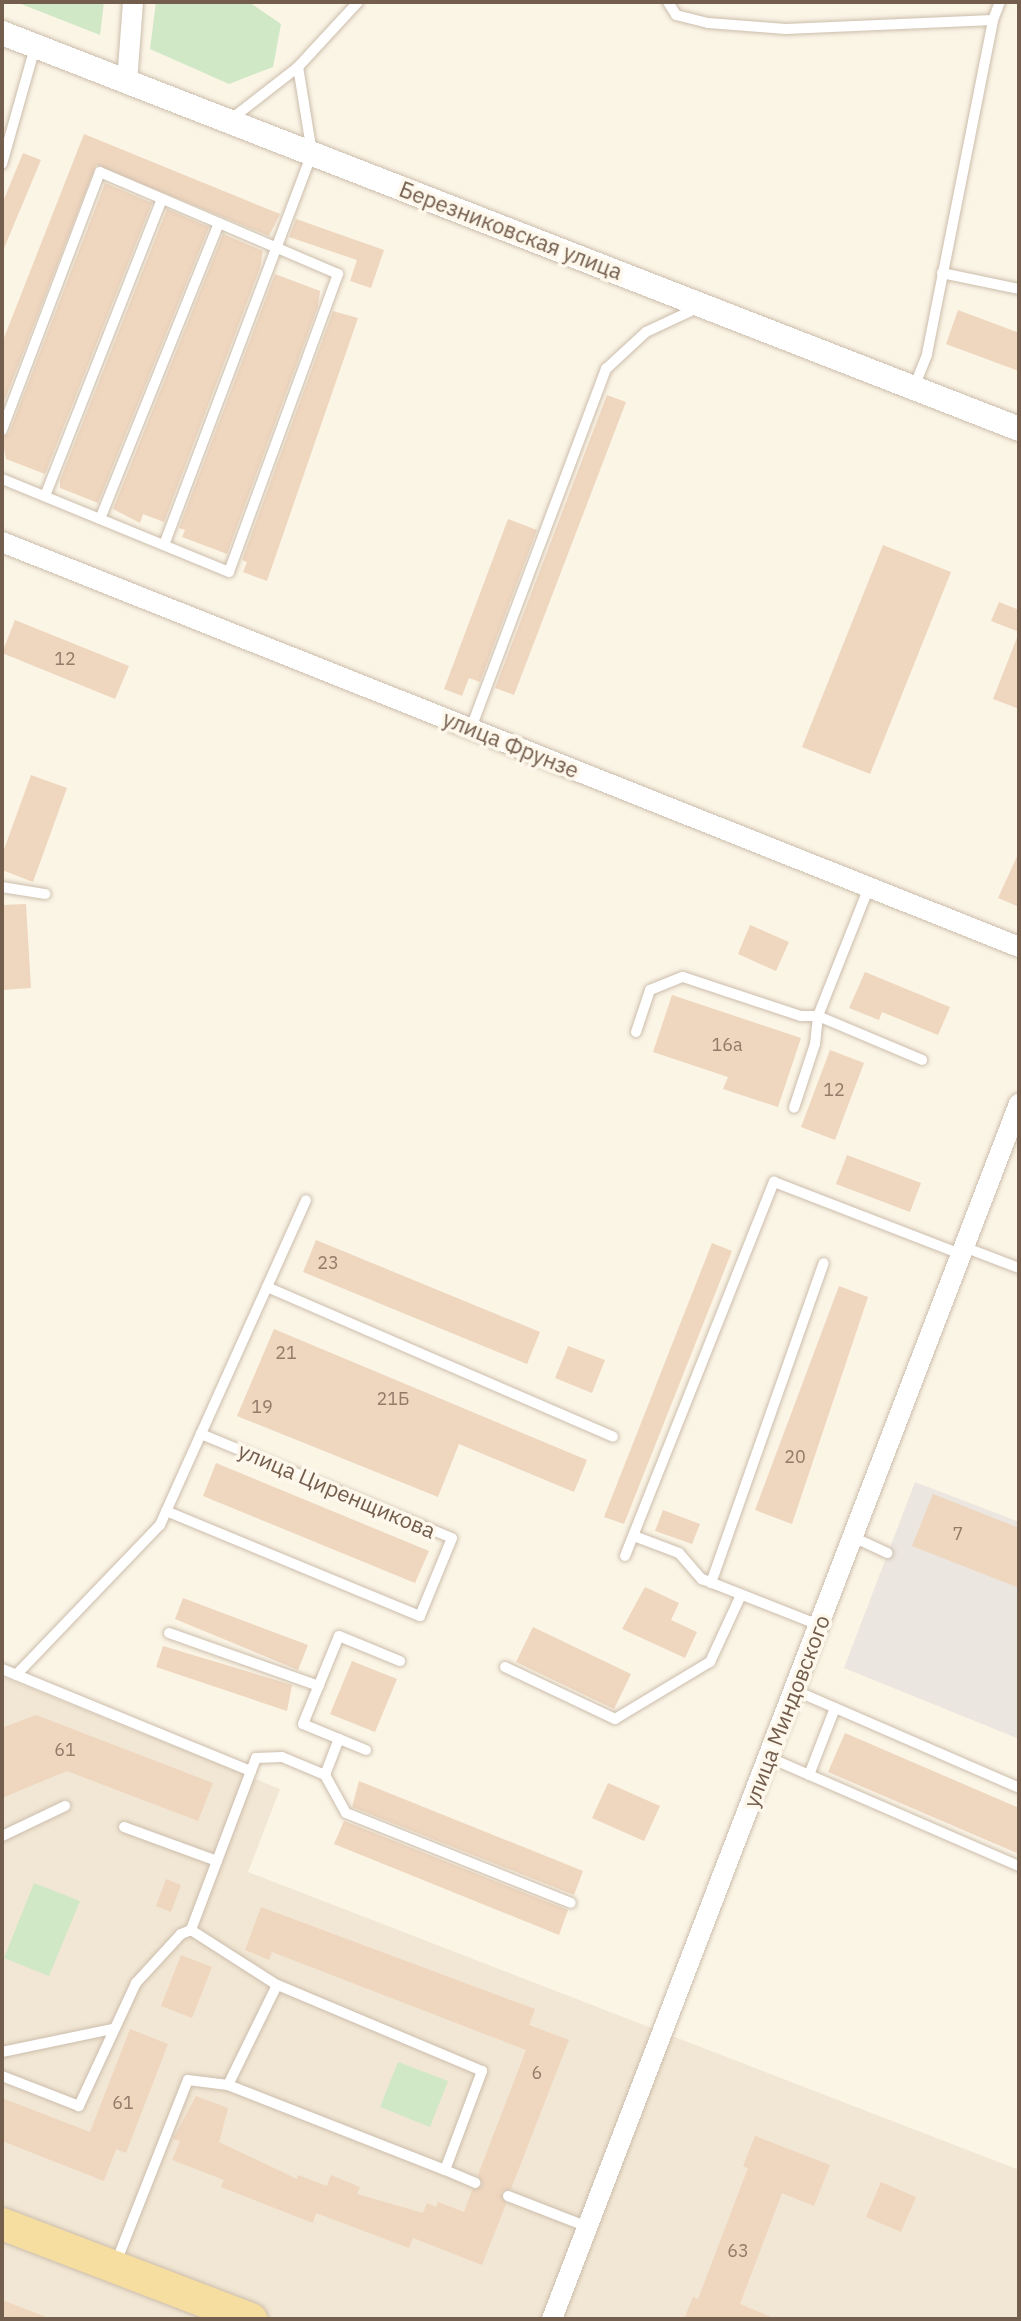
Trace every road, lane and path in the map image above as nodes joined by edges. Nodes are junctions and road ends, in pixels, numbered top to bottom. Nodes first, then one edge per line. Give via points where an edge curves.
1 (133, 2) edge
2 (358, 2) edge
3 (668, 2) edge
4 (1000, 2) edge
5 (993, 20) junction
6 (2, 33) edge
7 (35, 46) junction
8 (298, 67) junction
9 (127, 82) junction
10 (228, 121) junction
11 (312, 153) junction
12 (2, 164) edge
13 (162, 199) junction
14 (219, 223) junction
15 (276, 248) junction
16 (942, 273) junction
17 (1019, 289) edge
18 (704, 305) junction
19 (914, 387) junction
20 (1019, 429) edge
21 (2, 430) edge
22 (2, 479) edge
23 (45, 496) junction
24 (100, 519) junction
25 (2, 542) edge
26 (164, 545) junction
27 (471, 728) junction
28 (2, 887) edge
29 (869, 887) junction
30 (45, 894) dead end
31 (1019, 947) edge
32 (818, 1016) junction
33 (636, 1032) dead end
34 (922, 1060) dead end
35 (1019, 1104) edge
36 (794, 1108) dead end
37 (306, 1200) dead end
38 (962, 1251) junction
39 (824, 1263) dead end
40 (1019, 1268) edge
41 (267, 1287) junction
42 (201, 1434) junction
43 (613, 1437) dead end
44 (166, 1511) junction
45 (634, 1536) junction
46 (853, 1537) junction
47 (888, 1553) dead end
48 (625, 1556) dead end
49 (711, 1583) junction
50 (741, 1595) junction
51 (819, 1625) junction
52 (169, 1633) dead end
53 (400, 1661) dead end
54 (505, 1667) dead end
55 (2, 1669) edge
56 (16, 1675) junction
57 (319, 1686) junction
58 (794, 1690) junction
59 (835, 1708) junction
60 (339, 1739) junction
61 (366, 1750) dead end
62 (768, 1757) junction
63 (251, 1771) junction
64 (325, 1775) junction
65 (809, 1775) junction
66 (1019, 1788) edge
67 (65, 1806) dead end
68 (124, 1827) dead end
69 (2, 1836) edge
70 (217, 1861) junction
71 (1019, 1866) edge
72 (571, 1903) dead end
73 (191, 1930) junction
74 (277, 1985) junction
75 (112, 2029) junction
76 (2, 2052) edge
77 (2, 2076) edge
78 (228, 2085) junction
79 (445, 2170) junction
80 (475, 2183) dead end
81 (508, 2196) dead end
82 (2, 2224) edge
83 (588, 2227) junction
84 (114, 2267) junction
85 (251, 2319) edge
86 (552, 2319) edge

1 - 9 street
2 - 8 lane
3 - 5 lane via 676,15 708,23 786,29
4 - 5 lane
5 - 16 lane
6 - 7 street, Березниковская улица
7 - 9 street, Березниковская улица
7 - 12 lane via 20,84
8 - 10 lane
8 - 11 lane
9 - 10 street, Березниковская улица
10 - 11 street, Березниковская улица
11 - 15 lane
11 - 18 street, Березниковская улица
13 - 14 lane
13 - 21 lane via 100,172
13 - 23 lane
14 - 15 lane
14 - 24 lane
15 - 26 lane
15 - 26 lane via 338,274 229,572
16 - 17 lane
16 - 19 lane via 927,354
18 - 19 street, Березниковская улица
18 - 27 lane via 646,332 606,369
19 - 20 street, Березниковская улица
22 - 23 lane
23 - 24 lane
24 - 26 lane
25 - 27 street, улица Фрунзе
27 - 29 street, улица Фрунзе
28 - 30 lane
29 - 31 street, улица Фрунзе
29 - 32 lane
32 - 33 lane via 801,1016 683,977 650,990
32 - 34 lane
32 - 36 lane via 815,1044
35 - 38 street, улица Миндовского
37 - 41 lane
38 - 40 lane
38 - 45 lane via 774,1182
38 - 46 street, улица Миндовского
39 - 49 lane
41 - 42 lane
41 - 43 lane
42 - 44 lane
42 - 44 lane, улица Циренщикова via 452,1538 420,1616
44 - 56 lane via 160,1525
45 - 48 lane
45 - 49 lane via 679,1553
46 - 47 lane
46 - 51 street, улица Миндовского
49 - 50 lane
50 - 51 lane
50 - 54 lane via 710,1662 615,1719
51 - 58 street, улица Миндовского
52 - 57 lane
53 - 57 lane via 339,1636
55 - 56 lane
56 - 63 lane
57 - 60 lane via 303,1724
58 - 59 lane
58 - 62 street, улица Миндовского
59 - 65 lane
59 - 66 lane
60 - 61 lane
60 - 64 lane
62 - 65 lane
62 - 83 street, улица Миндовского
63 - 64 lane via 256,1758 282,1757
63 - 70 lane
64 - 72 lane via 346,1813
65 - 71 lane
67 - 69 lane
68 - 70 lane
70 - 73 lane
73 - 74 lane
73 - 75 lane via 181,1934 136,1983
74 - 78 lane
74 - 79 lane via 482,2071
75 - 76 lane
75 - 77 lane via 79,2106
78 - 79 lane
78 - 84 lane via 188,2080
79 - 80 lane
81 - 83 lane
82 - 84 main road
83 - 86 street, улица Миндовского
84 - 85 main road

